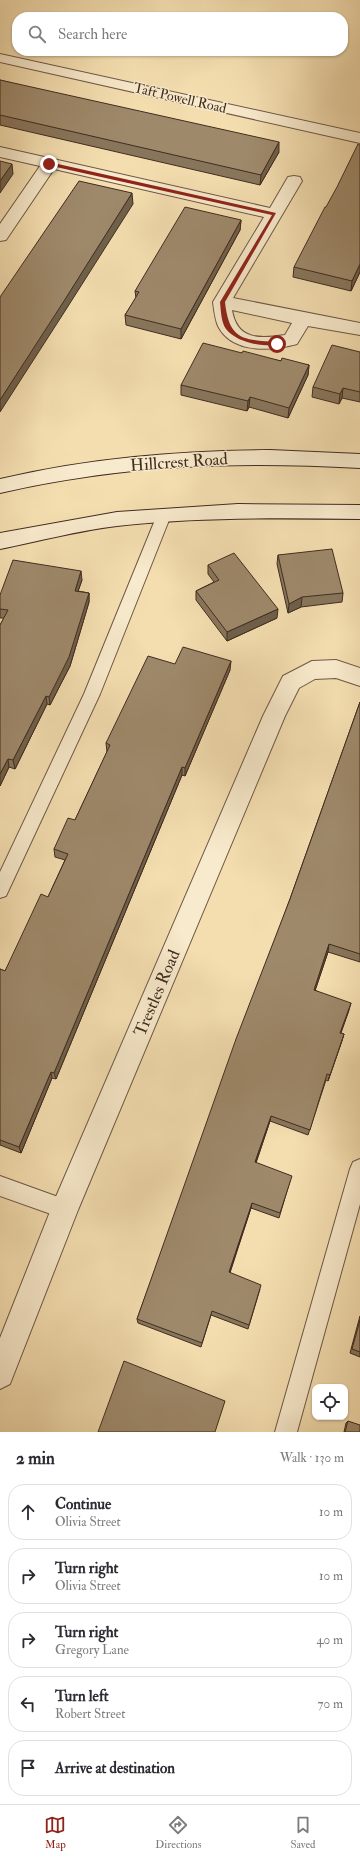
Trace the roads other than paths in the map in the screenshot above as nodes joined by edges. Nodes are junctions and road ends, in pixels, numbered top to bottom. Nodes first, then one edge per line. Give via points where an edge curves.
1 (0, 58) edge
2 (360, 138) edge
3 (0, 152) edge
4 (49, 164) junction
5 (294, 181) dead end
6 (274, 214) junction
7 (0, 236) edge
8 (222, 302) junction
9 (303, 319) junction
10 (360, 329) edge
11 (360, 461) edge
12 (0, 486) edge
13 (360, 512) edge
14 (164, 515) junction
15 (0, 541) edge
16 (360, 676) edge
17 (0, 890) edge
18 (360, 1169) edge
19 (0, 1186) edge
20 (65, 1209) junction
21 (0, 1374) edge
22 (286, 1432) edge

1 - 2 street, Taft Powell Road
3 - 4 street
4 - 6 street
4 - 7 street
5 - 6 street
6 - 8 street
8 - 9 street
8 - 9 street via 228,328 236,336 254,342 277,344 291,340
9 - 10 street
11 - 12 street, Hillcrest Road via 266,456 150,462 81,470
13 - 14 street via 227,511
14 - 15 street via 115,520
14 - 17 lane via 92,694
16 - 20 street, Trestles Road via 336,670 312,670 291,682 271,723
18 - 22 lane
19 - 20 lane
20 - 21 street, Trestles Road

